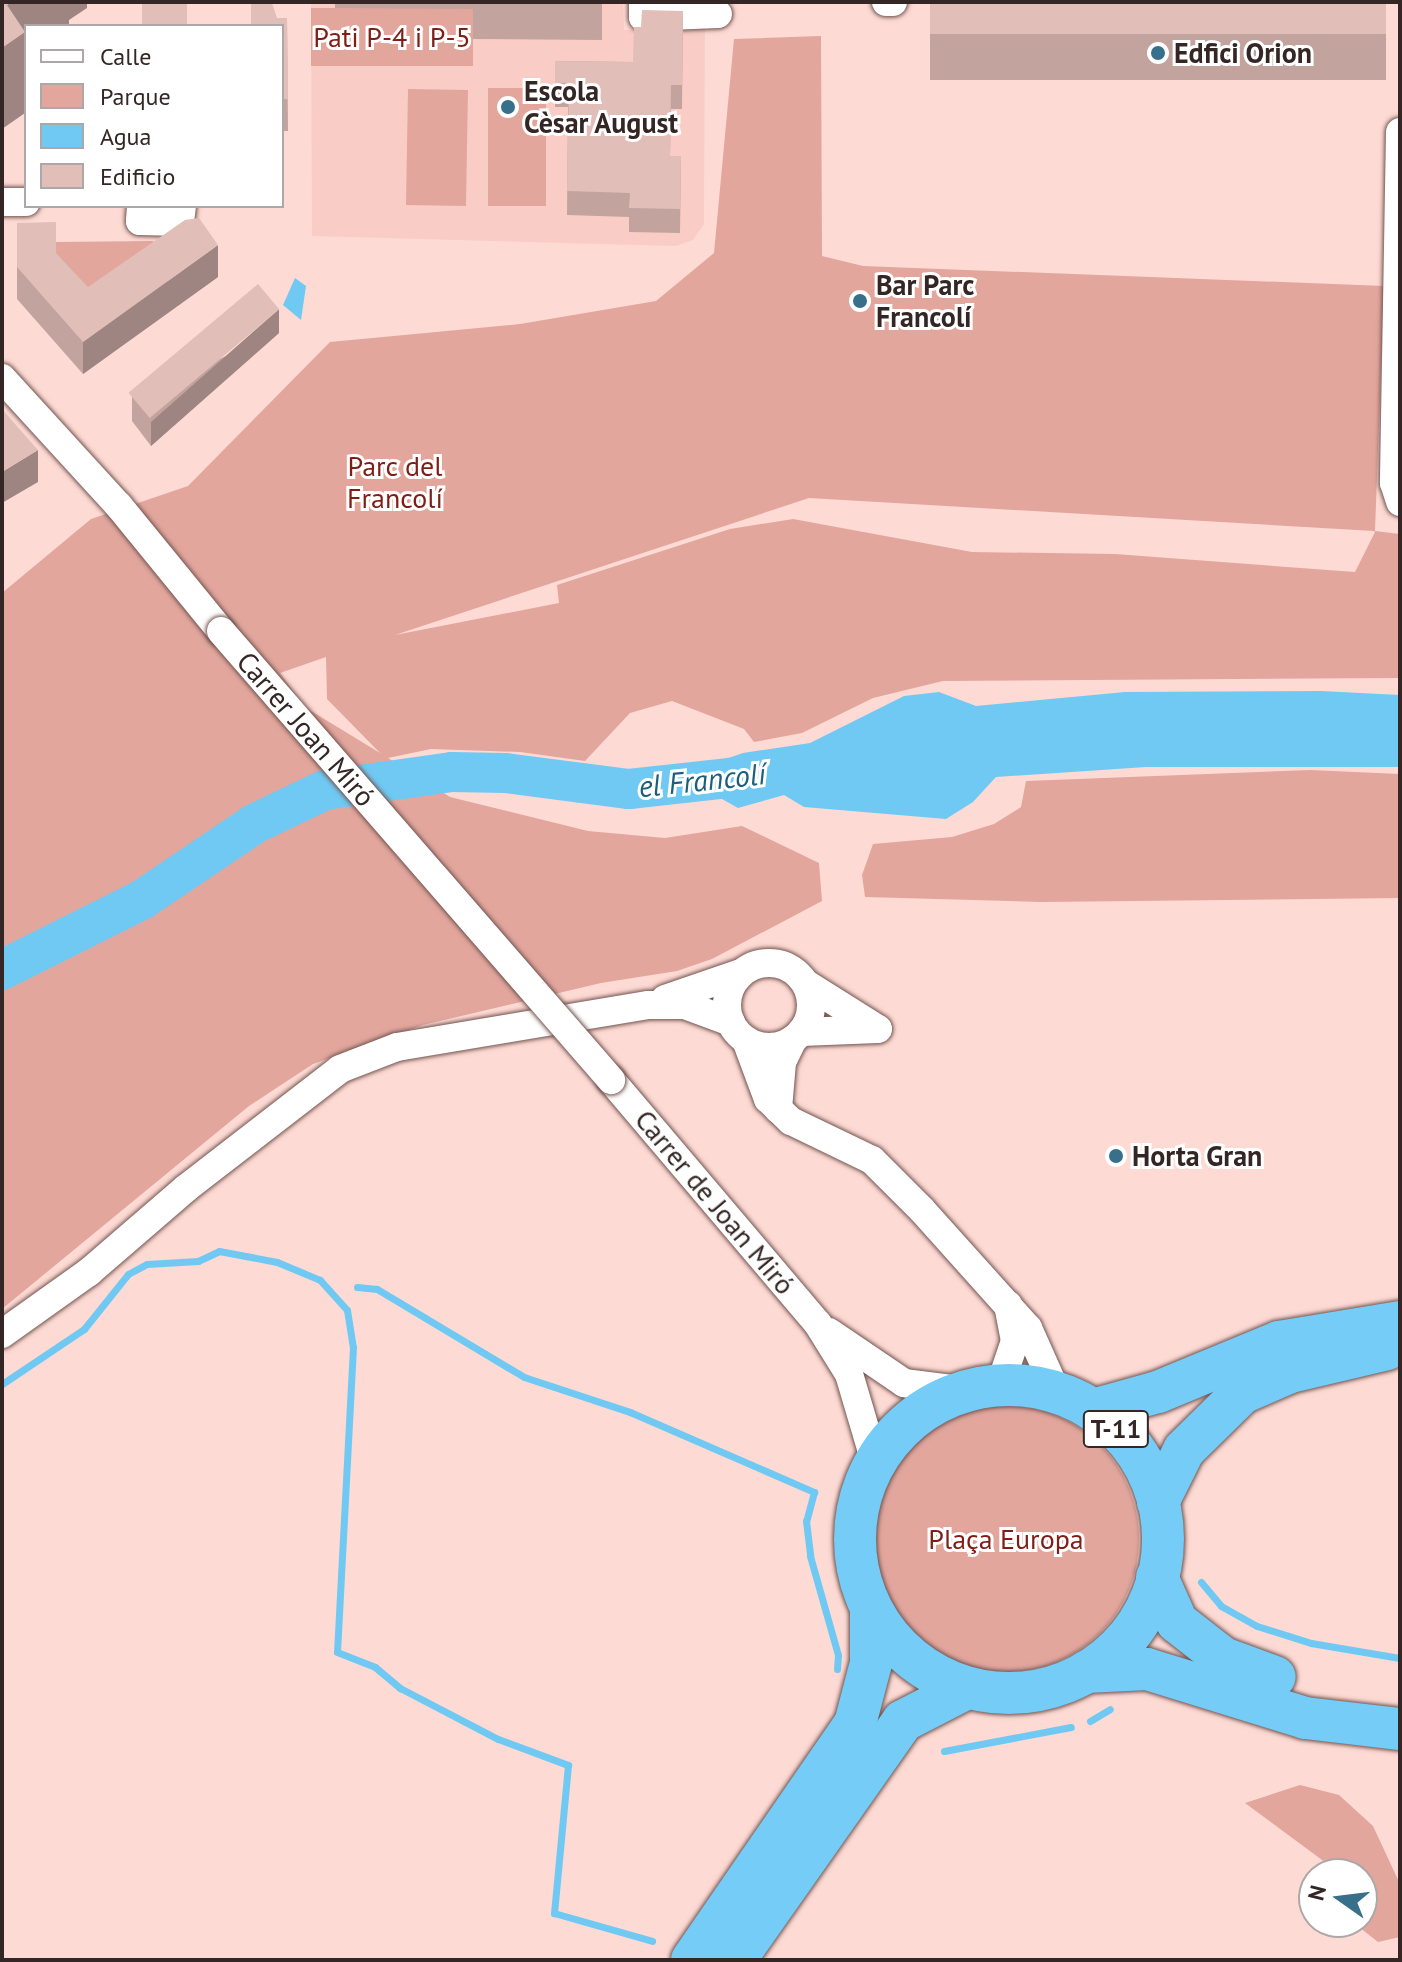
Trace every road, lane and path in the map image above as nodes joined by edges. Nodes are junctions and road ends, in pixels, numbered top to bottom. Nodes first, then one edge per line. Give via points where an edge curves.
1 (643, 2) edge
2 (886, 2) edge
3 (893, 2) edge
4 (718, 14) dead end
5 (1400, 132) edge
6 (2, 202) edge
7 (24, 202) edge
8 (141, 208) edge
9 (182, 208) edge
10 (2, 378) edge
11 (1400, 502) edge
12 (741, 973) junction
13 (805, 983) junction
14 (649, 1005) junction
15 (738, 1031) junction
16 (797, 1036) junction
17 (611, 1080) joint
18 (778, 1109) junction
19 (1008, 1304) junction
20 (1400, 1322) edge
21 (2, 1334) edge
22 (1400, 1348) edge
23 (856, 1366) junction
24 (984, 1388) junction
25 (1075, 1402) junction
26 (875, 1462) junction
27 (1158, 1502) junction
28 (1157, 1577) junction
29 (871, 1608) junction
30 (1086, 1672) junction
31 (967, 1688) junction
32 (1400, 1703) edge
33 (1400, 1729) edge
34 (850, 1765) junction
35 (692, 1960) edge
36 (735, 1960) edge

1 - 4 street via 643,17
2 - 3 street
5 - 11 street via 1394,483
6 - 7 street
8 - 9 street via 140,221 180,222
10 - 17 street, Carrer Joan Miró, bridge via 119,506
12 - 13 street via 775,963
12 - 14 street
12 - 15 street via 728,996
13 - 16 street via 810,1008
13 - 16 street via 878,1029
14 - 15 street via 685,1005
14 - 21 street via 397,1047 340,1069 185,1189 89,1272
15 - 16 street via 769,1047
15 - 18 street via 757,1083
16 - 18 street via 782,1062
17 - 23 street, Carrer de Joan Miró
18 - 19 street via 816,1136 872,1160
19 - 24 street via 1015,1341
19 - 25 street
20 - 25 highway, T-11 via 1279,1342 1158,1392
22 - 27 highway, T-11 via 1338,1358 1242,1393 1184,1450
23 - 24 street, Carrer de Joan Miró via 904,1383
23 - 26 street
24 - 25 highway, T-11
24 - 26 highway, T-11 via 908,1423
25 - 27 highway, T-11 via 1140,1460
26 - 29 highway, T-11 via 855,1532 856,1558
27 - 28 highway, T-11 via 1162,1552
28 - 30 highway, T-11 via 1124,1641
28 - 32 highway via 1177,1622 1223,1658 1307,1689
29 - 31 highway, T-11 via 901,1649 921,1666
29 - 34 highway, T-11 via 867,1689 855,1724
30 - 31 highway, T-11 via 1028,1692
30 - 33 highway via 1147,1669 1305,1718
31 - 34 highway, T-11 via 903,1721
34 - 35 highway, T-11
34 - 36 highway, T-11

